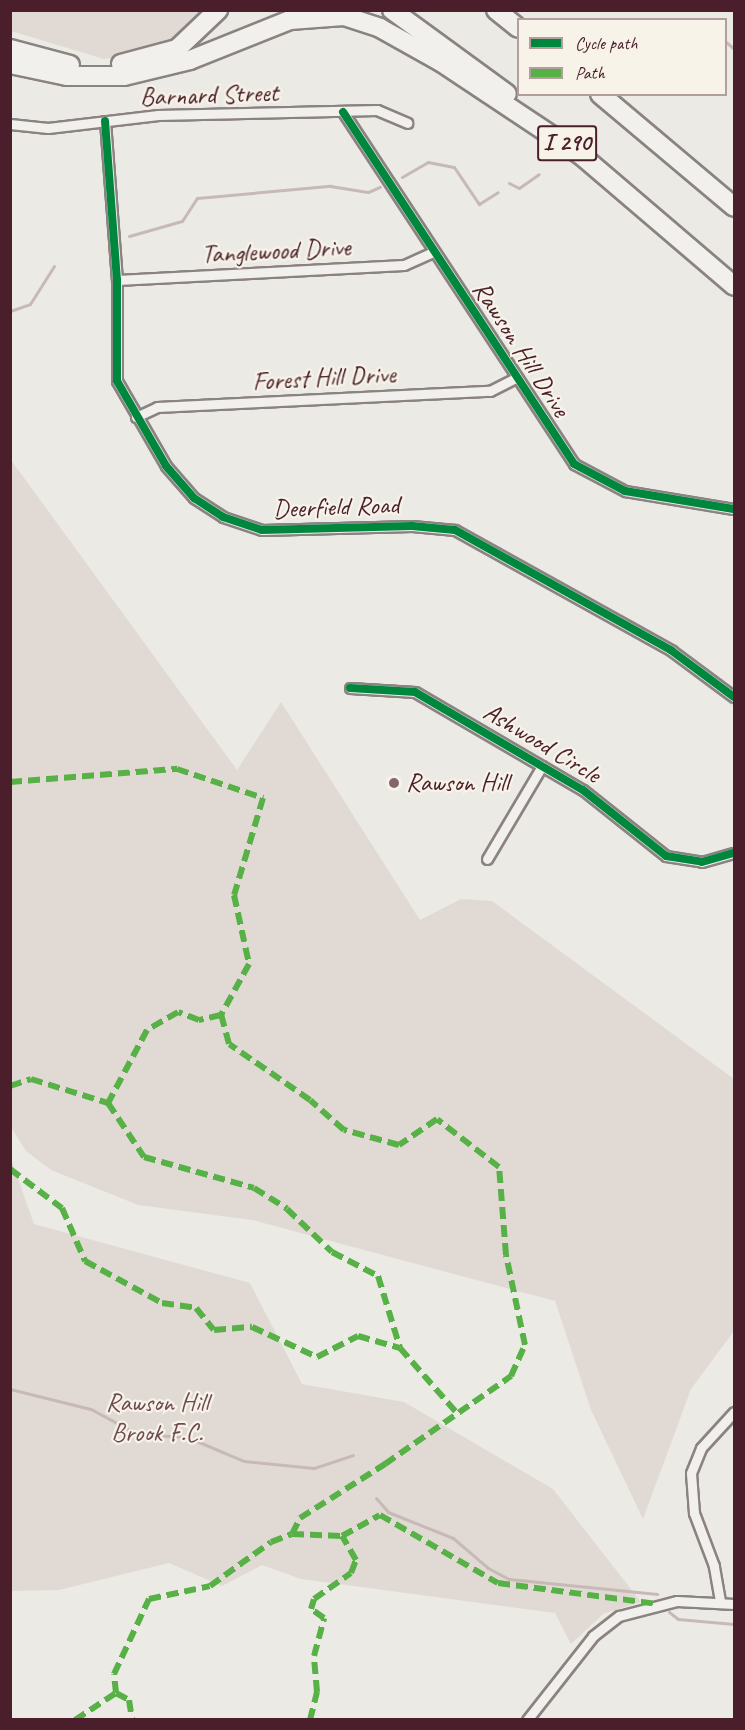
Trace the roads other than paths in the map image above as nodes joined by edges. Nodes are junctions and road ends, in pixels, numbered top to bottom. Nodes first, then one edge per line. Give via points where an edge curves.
1 (218, 10) edge
2 (392, 10) edge
3 (496, 10) edge
4 (517, 26) edge
5 (10, 49) edge
6 (10, 64) edge
7 (602, 96) edge
8 (344, 112) junction
9 (105, 121) junction
10 (406, 123) dead end
11 (10, 124) edge
12 (584, 157) junction
13 (735, 207) edge
14 (433, 252) junction
15 (117, 280) junction
16 (735, 286) edge
17 (514, 380) junction
18 (136, 417) junction
19 (735, 509) edge
20 (350, 688) dead end
21 (735, 697) edge
22 (542, 766) junction
23 (735, 853) edge
24 (487, 859) dead end
25 (735, 1412) edge
26 (720, 1601) junction
27 (735, 1604) edge
28 (527, 1719) edge

1 - 5 highway via 185,44 140,61 68,65
2 - 12 highway, I 290
3 - 4 highway
6 - 12 highway via 67,76 124,76 190,60 290,20 344,16 380,28 441,62
7 - 13 highway, I 290
8 - 9 street, Barnard Street
8 - 10 street, Barnard Street via 384,111
8 - 14 street, Rawson Hill Drive
9 - 11 street, Barnard Street via 48,128
9 - 15 street, Deerfield Road
12 - 16 highway, I 290
14 - 15 street, Tanglewood Drive via 398,265
14 - 17 street, Rawson Hill Drive
15 - 18 street, Deerfield Road via 115,368
17 - 18 street, Forest Hill Drive via 494,390 156,407
17 - 19 street, Rawson Hill Drive via 558,446 592,478 625,491
18 - 21 street, Deerfield Road via 186,489 223,517 274,531 412,526 455,530 672,651
20 - 22 street, Ashwood Circle via 415,692
22 - 23 street, Ashwood Circle via 583,789 666,856 702,862
22 - 24 street
25 - 26 street via 701,1448 691,1473 694,1513 714,1566
26 - 27 street
26 - 28 street via 657,1604 610,1621

